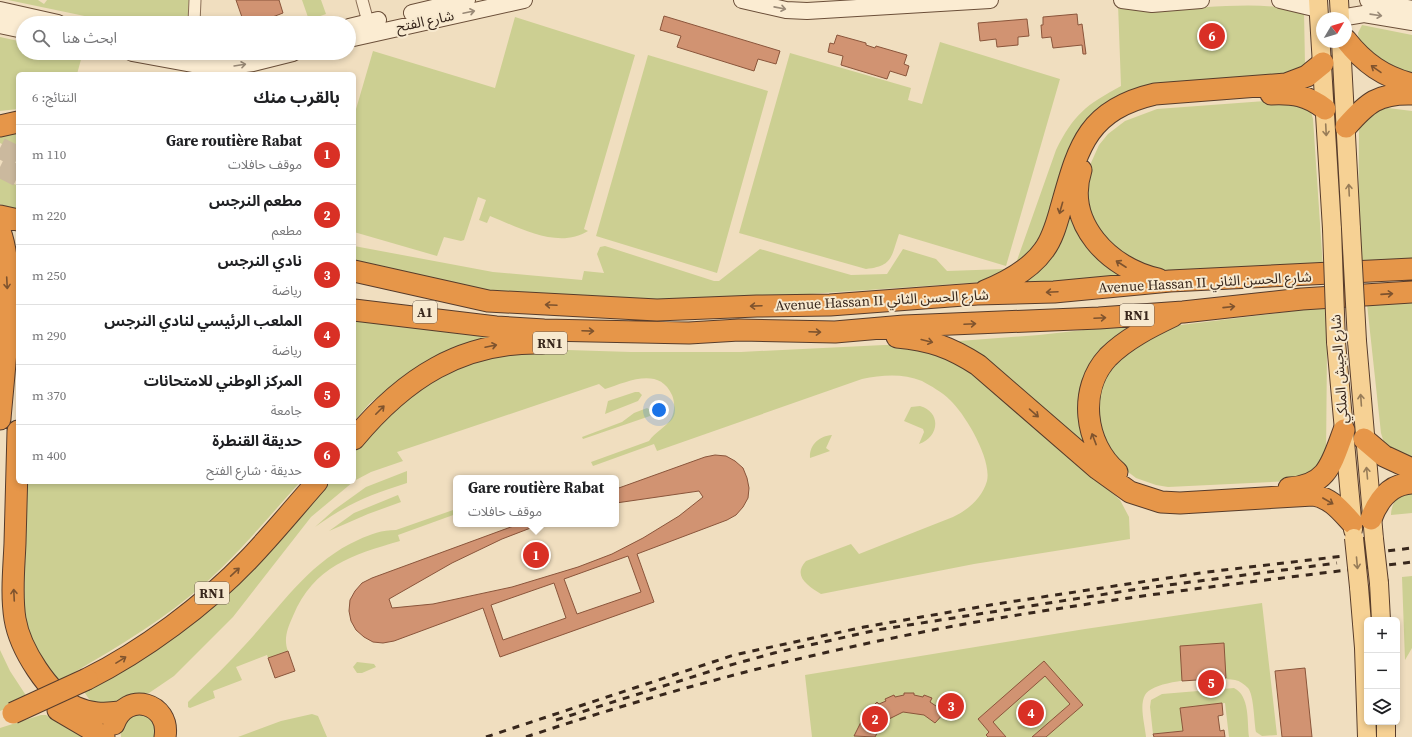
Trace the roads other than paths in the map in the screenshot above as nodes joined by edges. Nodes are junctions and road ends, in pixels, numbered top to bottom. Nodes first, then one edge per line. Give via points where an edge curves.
1 (196, 0) edge
2 (362, 0) edge
3 (524, 0) edge
4 (984, 0) edge
5 (1122, 0) edge
6 (1201, 0) edge
7 (1280, 0) edge
8 (1339, 0) edge
9 (1368, 0) edge
10 (460, 1) edge
11 (751, 1) edge
12 (875, 4) edge
13 (1318, 4) edge
14 (1412, 9) edge
15 (0, 10) edge
16 (1340, 12) edge
17 (27, 16) edge
18 (195, 16) edge
19 (1352, 16) edge
20 (1412, 22) edge
21 (0, 25) edge
22 (356, 27) edge
23 (16, 28) edge
24 (370, 28) junction
25 (356, 35) edge
26 (1352, 47) edge
27 (1341, 48) edge
28 (204, 60) edge
29 (265, 60) edge
30 (1323, 63) junction
31 (1412, 84) edge
32 (1412, 94) edge
33 (1325, 109) junction
34 (1346, 127) junction
35 (0, 216) edge
36 (16, 220) edge
37 (0, 231) edge
38 (1412, 269) edge
39 (356, 271) edge
40 (1170, 281) junction
41 (356, 282) edge
42 (1412, 292) edge
43 (977, 294) junction
44 (356, 298) edge
45 (488, 301) junction
46 (356, 310) edge
47 (1182, 312) junction
48 (496, 327) junction
49 (776, 331) junction
50 (861, 331) junction
51 (0, 419) edge
52 (1344, 430) junction
53 (356, 437) edge
54 (1364, 439) junction
55 (1412, 469) edge
56 (1412, 483) edge
57 (16, 484) edge
58 (315, 484) edge
59 (1363, 530) junction
60 (0, 605) edge
61 (1381, 617) edge
62 (120, 712) junction
63 (7, 715) edge
64 (1386, 725) edge
65 (104, 737) edge
66 (114, 737) edge
67 (165, 737) edge
68 (1367, 737) edge
69 (1386, 737) edge

1 - 18 street
2 - 24 street
24 -> 3 street, شارع الفتح
4 - 12 street
5 - 6 street via 1152,4
7 - 13 street
8 - 16 main road
9 - 14 street
10 - 24 street, شارع الفتح
11 -> 12 street via 786,10 807,11
13 - 30 main road, شارع الجيش الملكي
15 - 17 street
19 -> 20 street via 1364,14
21 - 23 street
22 - 24 street, شارع الفتح
24 - 25 street, شارع الفتح
31 -> 26 highway via 1380,72
27 - 34 main road, شارع الجيش الملكي
28 -> 29 street via 228,67
30 - 33 main road, شارع الجيش الملكي
30 -> 43 highway via 1307,76 1286,84 1155,94 1110,113 1080,145 1056,225 1046,249 1017,275
32 - 34 highway via 1388,95 1372,101
40 -> 33 highway via 1133,271 1106,254 1090,233 1083,218 1079,186 1085,160 1098,136 1107,126 1139,108 1165,103 1287,93 1308,97
33 -> 52 main road, شارع الجيش الملكي, bridge via 1336,342
54 -> 34 main road, شارع الجيش الملكي, bridge
35 - 36 highway
37 -> 51 highway via 4,243 8,301
38 - 40 highway, Avenue Hassan II شارع الحسن الثاني / RN1
39 - 45 highway, Avenue Hassan II شارع الحسن الثاني / RN1
40 -> 43 highway, Avenue Hassan II شارع الحسن الثاني / RN1 via 1054,292
41 - 45 highway, A1 via 438,298
47 -> 42 highway, Avenue Hassan II شارع الحسن الثاني / RN1 via 1302,299
43 -> 45 highway, Avenue Hassan II شارع الحسن الثاني / RN1 via 830,305 657,310
44 - 48 highway, A1
46 - 48 highway, Avenue Hassan II شارع الحسن الثاني / RN1
50 -> 47 highway, Avenue Hassan II شارع الحسن الثاني / RN1 via 904,326
52 -> 47 highway via 1331,465 1325,473 1312,484 1301,487 1171,492 1139,486 1125,478 1103,458 1091,433 1088,408 1094,380 1100,367 1129,340
48 -> 49 highway, Avenue Hassan II شارع الحسن الثاني / RN1 via 636,333
49 -> 50 highway, Avenue Hassan II شارع الحسن الثاني / RN1
53 -> 49 highway, RN1 via 378,411 416,380 461,356 489,346 518,342 623,346 742,337
50 -> 59 highway via 921,340 956,351 978,365 1098,469 1130,492 1161,502 1180,503 1313,495 1328,499
52 - 59 main road, شارع الجيش الملكي
54 - 55 highway via 1384,456
59 -> 54 main road, شارع الجيش الملكي
56 - 59 highway via 1400,485 1386,493
62 -> 57 highway via 102,714 65,701 35,667 24,645 15,620 13,592
63 -> 58 highway, RN1, bridge via 87,679 132,653 167,628 215,591 248,560
59 - 61 main road, شارع الجيش الملكي, bridge via 1379,583
59 -> 68 main road, شارع الجيش الملكي, bridge via 1359,587
60 - 65 highway via 13,652 36,689 59,710
62 - 66 highway via 114,724
62 - 67 highway via 137,704 156,709 164,720
64 - 69 main road

